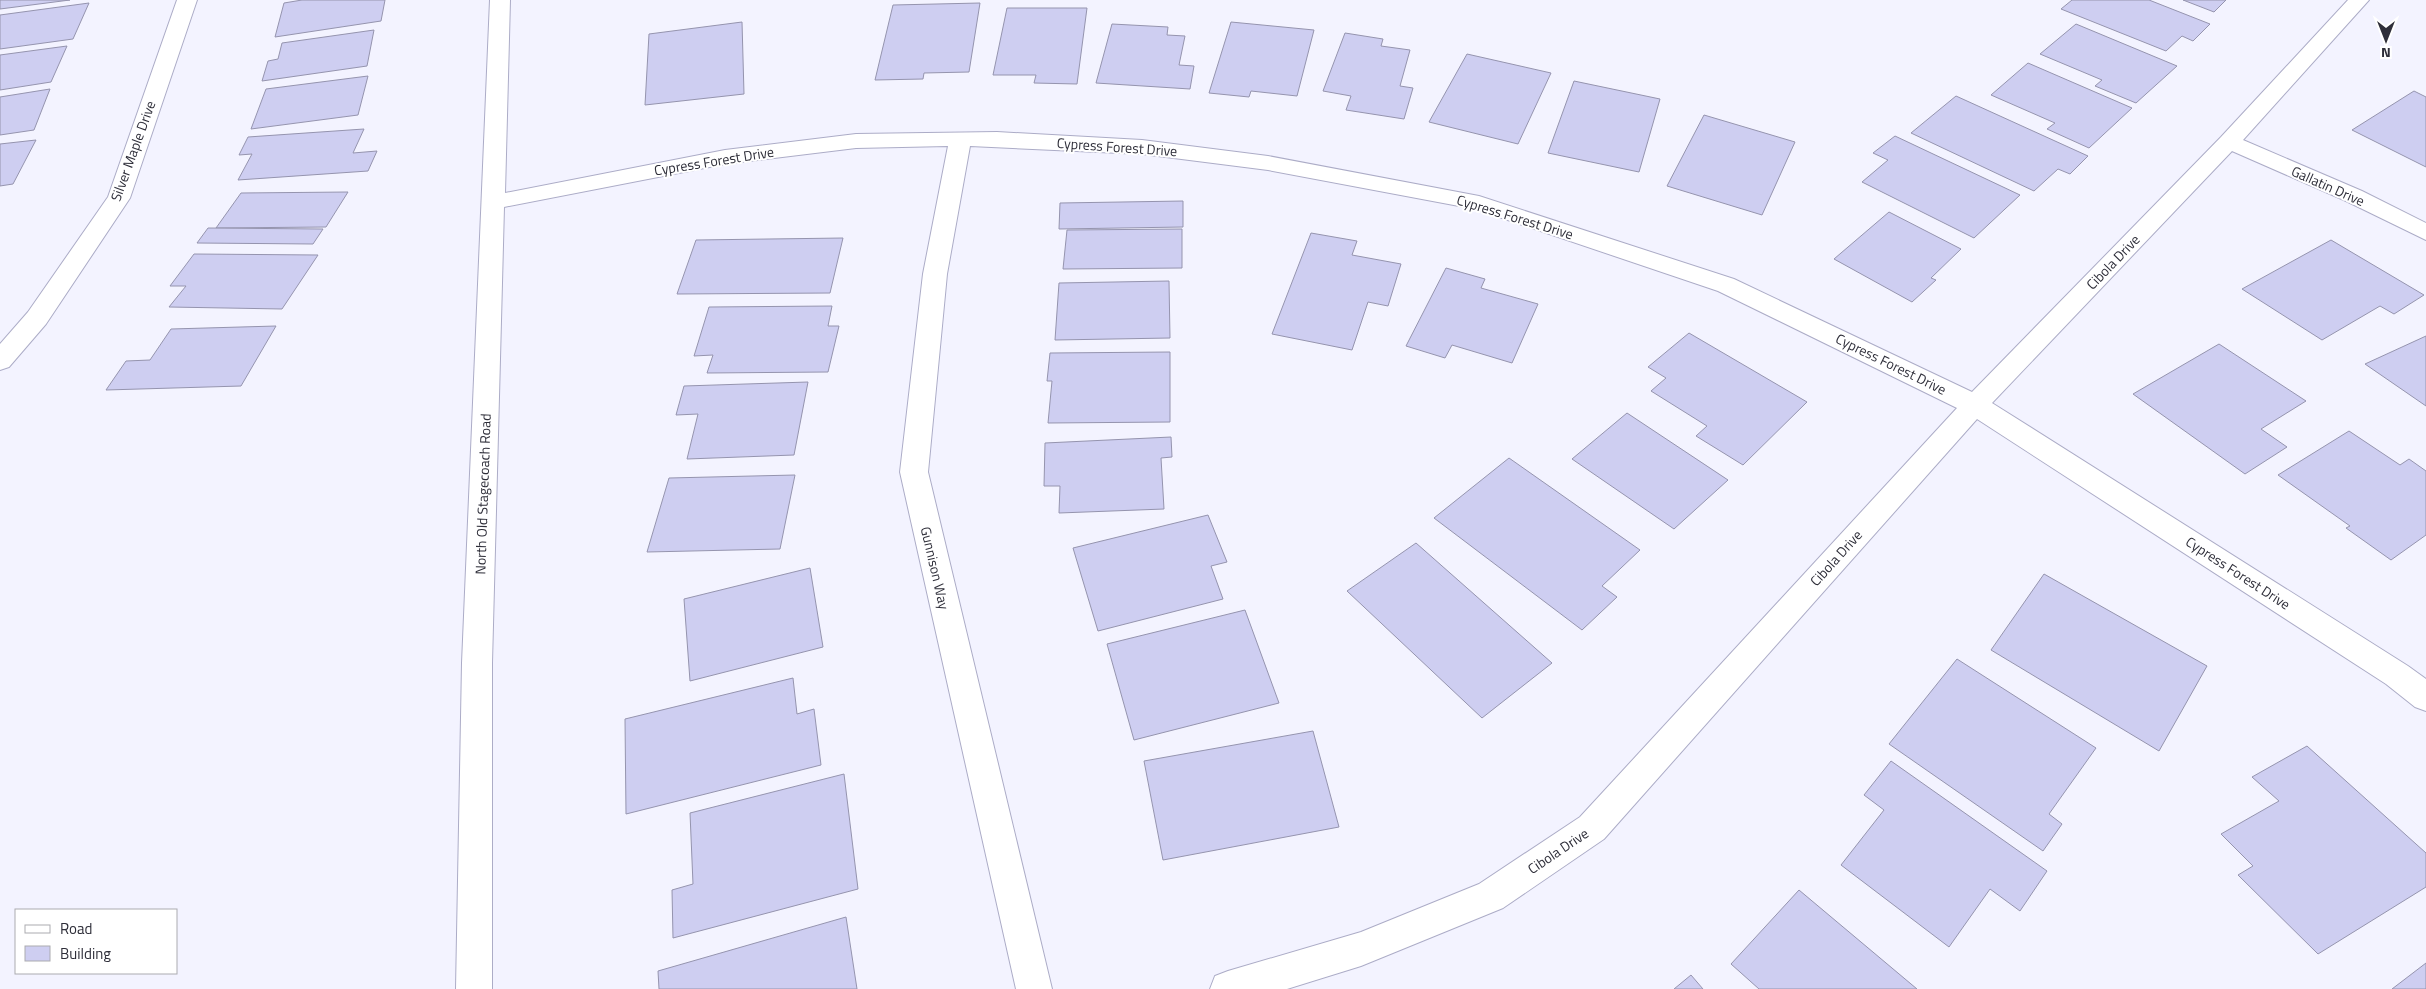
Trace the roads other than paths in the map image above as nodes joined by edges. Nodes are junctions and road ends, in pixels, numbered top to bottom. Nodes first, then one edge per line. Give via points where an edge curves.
1 (187, 0) edge
2 (500, 0) edge
3 (2359, 0) edge
4 (960, 141) junction
5 (2229, 142) junction
6 (493, 202) junction
7 (2426, 232) edge
8 (0, 361) edge
9 (1975, 405) junction
10 (2426, 697) edge
11 (474, 989) edge
12 (1034, 989) edge
13 (1228, 989) edge

1 - 8 street, Silver Maple Drive via 119,198 37,318
2 - 6 street, North Old Stagecoach Road
3 - 5 street, Cibola Drive
4 - 6 street, Cypress Forest Drive via 856,141 725,157
4 - 9 street, Cypress Forest Drive via 997,139 1142,147 1268,164 1479,203 1726,285
4 - 12 street, Gunnison Way via 935,274 914,472
5 - 7 street, Gallatin Drive via 2354,196
5 - 9 street, Cibola Drive
6 - 11 street, North Old Stagecoach Road via 477,664
9 - 10 street, Cypress Forest Drive via 2389,669
9 - 13 street, Cibola Drive via 1592,828 1491,896 1361,949

